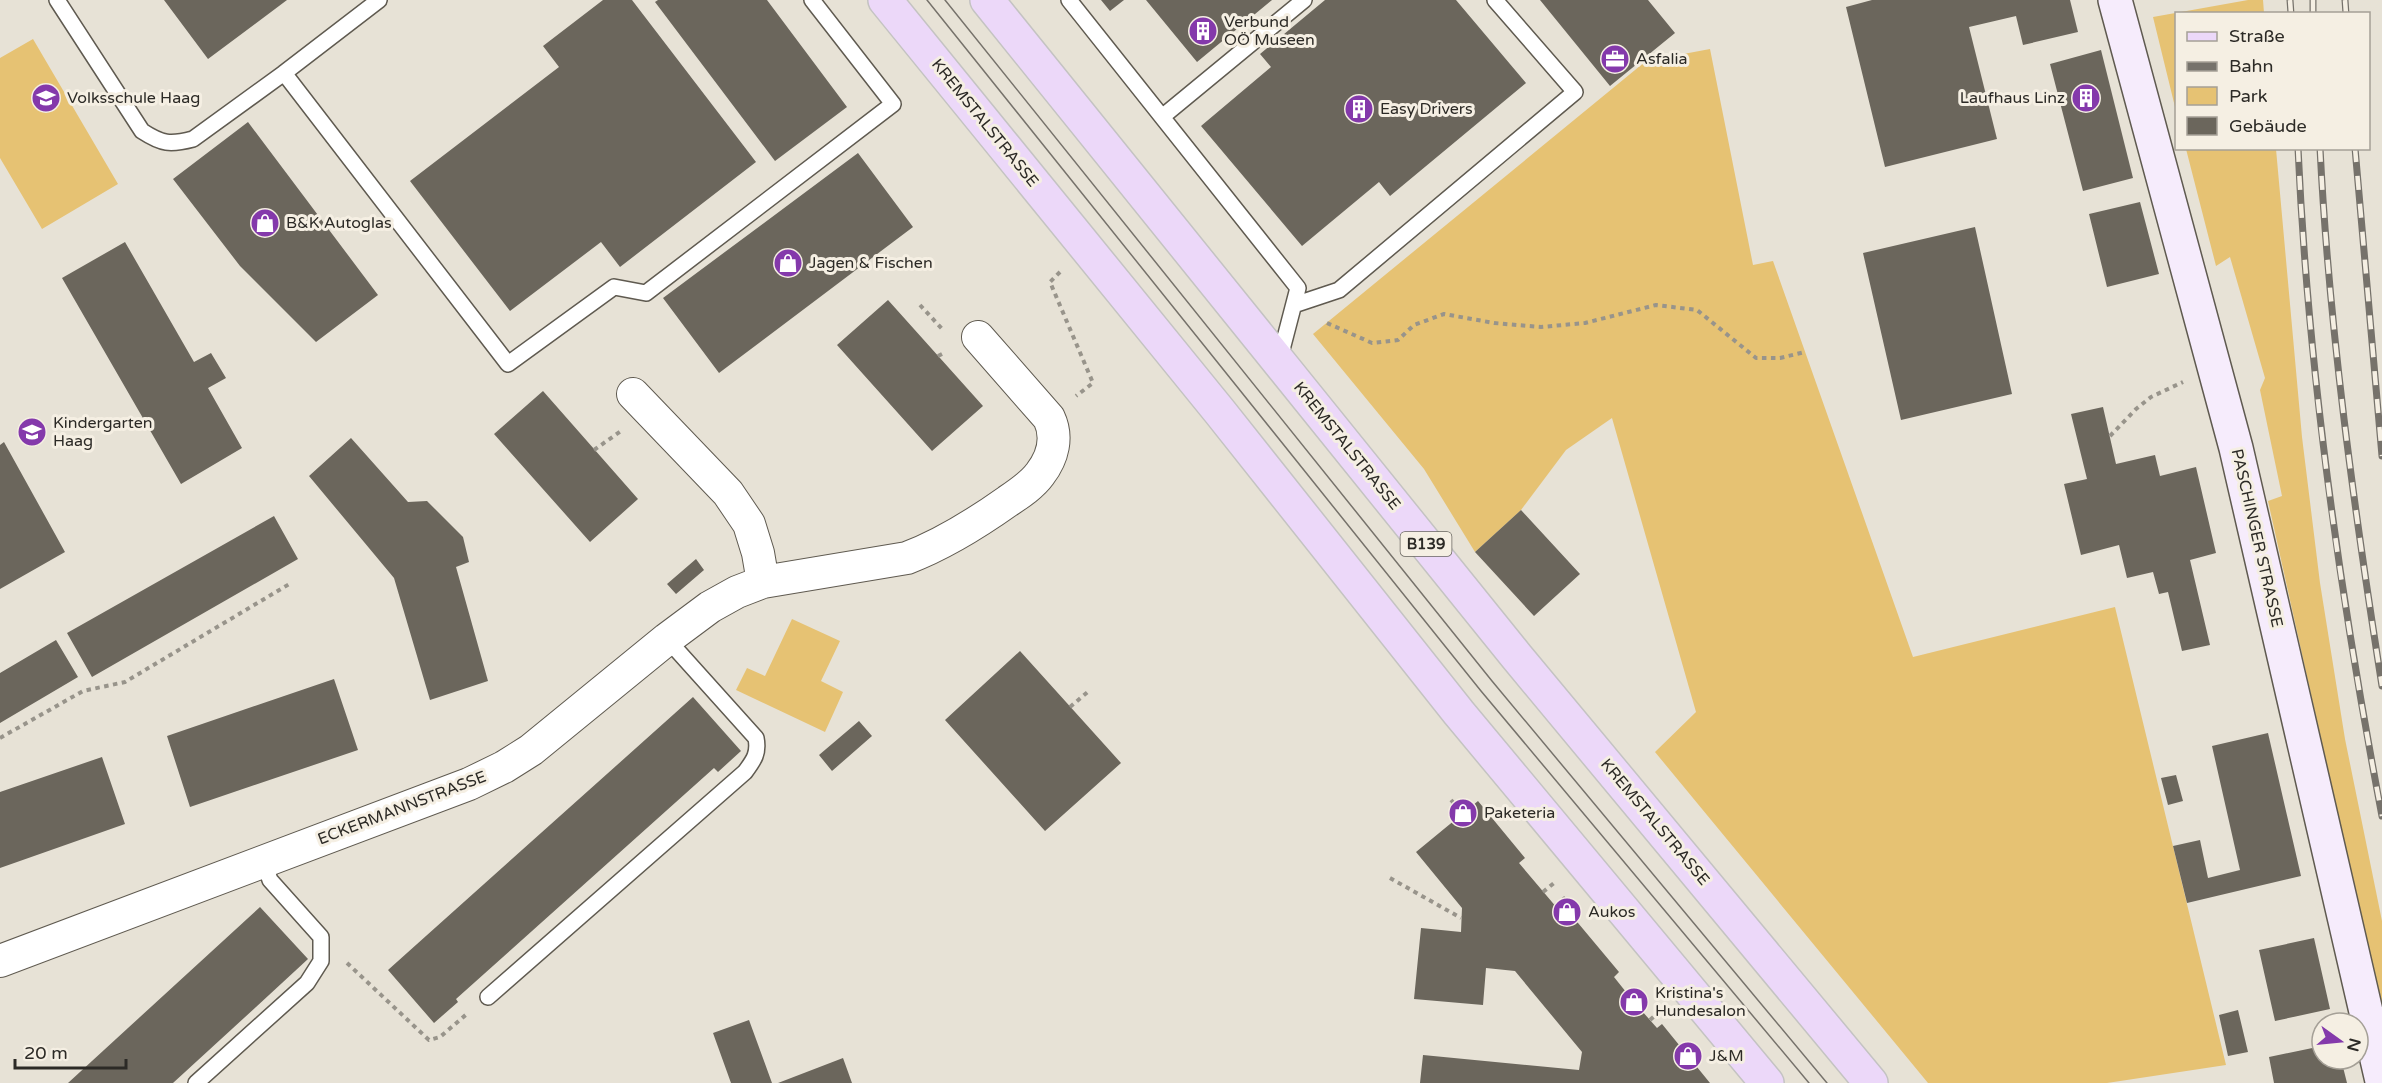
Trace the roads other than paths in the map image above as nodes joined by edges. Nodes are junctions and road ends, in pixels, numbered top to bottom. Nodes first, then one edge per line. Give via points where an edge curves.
1 (57, 0) edge
2 (380, 0) edge
3 (812, 0) edge
4 (885, 0) edge
5 (987, 0) edge
6 (1069, 0) edge
7 (1304, 0) edge
8 (1495, 0) edge
9 (2115, 0) edge
10 (284, 73) junction
11 (1162, 117) junction
12 (1294, 304) junction
13 (978, 337) dead end
14 (1279, 362) junction
15 (633, 394) dead end
16 (764, 582) junction
17 (667, 639) junction
18 (264, 862) junction
19 (0, 961) edge
20 (488, 997) road end
21 (2382, 1081) edge
22 (196, 1083) edge
23 (1767, 1083) edge
24 (1871, 1083) edge

1 - 10 lane via 142,131 157,141 175,144 193,140
2 - 10 lane
3 - 10 lane via 893,104 646,293 614,287 508,364
4 - 23 main road, KREMSTALSTRASSE via 1466,720
5 - 14 main road, KREMSTALSTRASSE / B139
6 - 11 lane
7 - 11 lane
8 - 12 lane via 1575,92 1339,290
9 - 21 street, PASCHINGER STRASSE via 2236,448
11 - 12 lane via 1298,288
12 - 14 lane
13 - 16 street, ECKERMANNSTRASSE via 1049,418 1055,433 1054,446 1040,474 980,521 908,558
14 - 24 main road, KREMSTALSTRASSE / B139 via 1516,657
15 - 16 street via 728,492 749,524
16 - 17 street, ECKERMANNSTRASSE via 710,607
17 - 18 street, ECKERMANNSTRASSE via 557,731 504,767
17 - 20 lane via 756,738 755,759 745,772
18 - 19 street, ECKERMANNSTRASSE
18 - 22 lane via 270,880 321,937 321,962 307,982

